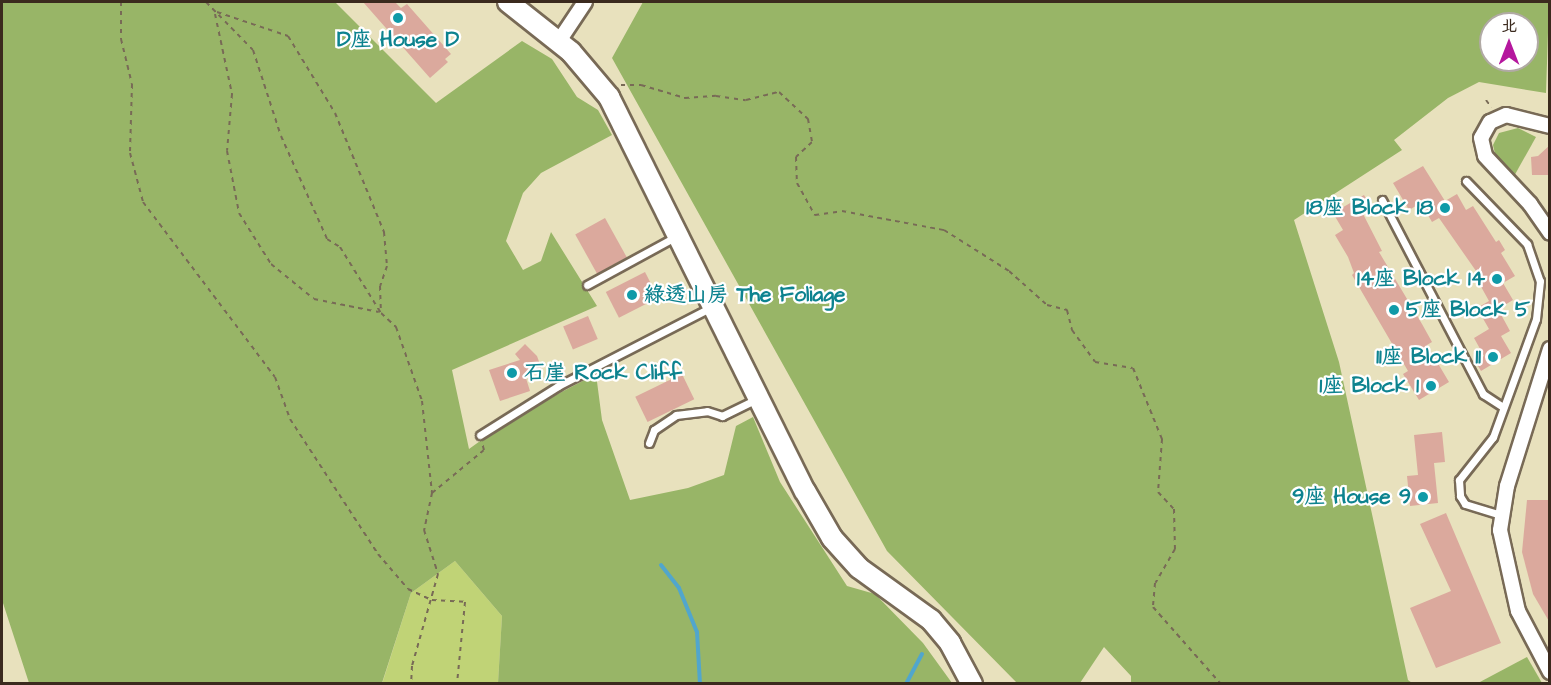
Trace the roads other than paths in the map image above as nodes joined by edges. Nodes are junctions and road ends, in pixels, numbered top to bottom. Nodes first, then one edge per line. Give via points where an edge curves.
1 (508, 2) edge
2 (585, 2) edge
3 (559, 41) junction
4 (1550, 126) edge
5 (1466, 181) dead end
6 (1382, 200) dead end
7 (1548, 228) edge
8 (679, 235) junction
9 (587, 285) dead end
10 (714, 306) junction
11 (1550, 349) edge
12 (759, 398) junction
13 (1503, 407) junction
14 (480, 435) road end
15 (649, 442) dead end
16 (1501, 515) junction
17 (1550, 672) edge
18 (972, 684) edge

1 - 3 main road
2 - 3 street
3 - 8 main road via 609,97
4 - 7 street via 1506,115 1490,122 1481,138 1485,156
5 - 13 lane via 1527,244 1539,274 1536,319
6 - 13 lane via 1483,394
8 - 9 lane
8 - 10 main road
10 - 12 main road
10 - 14 lane via 558,386
11 - 16 street
12 - 15 lane via 722,416 707,411 676,416 654,430
12 - 18 main road via 832,538 859,568 932,620 950,643
13 - 16 lane via 1497,428 1483,453 1463,472 1458,488 1472,508
16 - 17 street via 1504,560 1518,611

